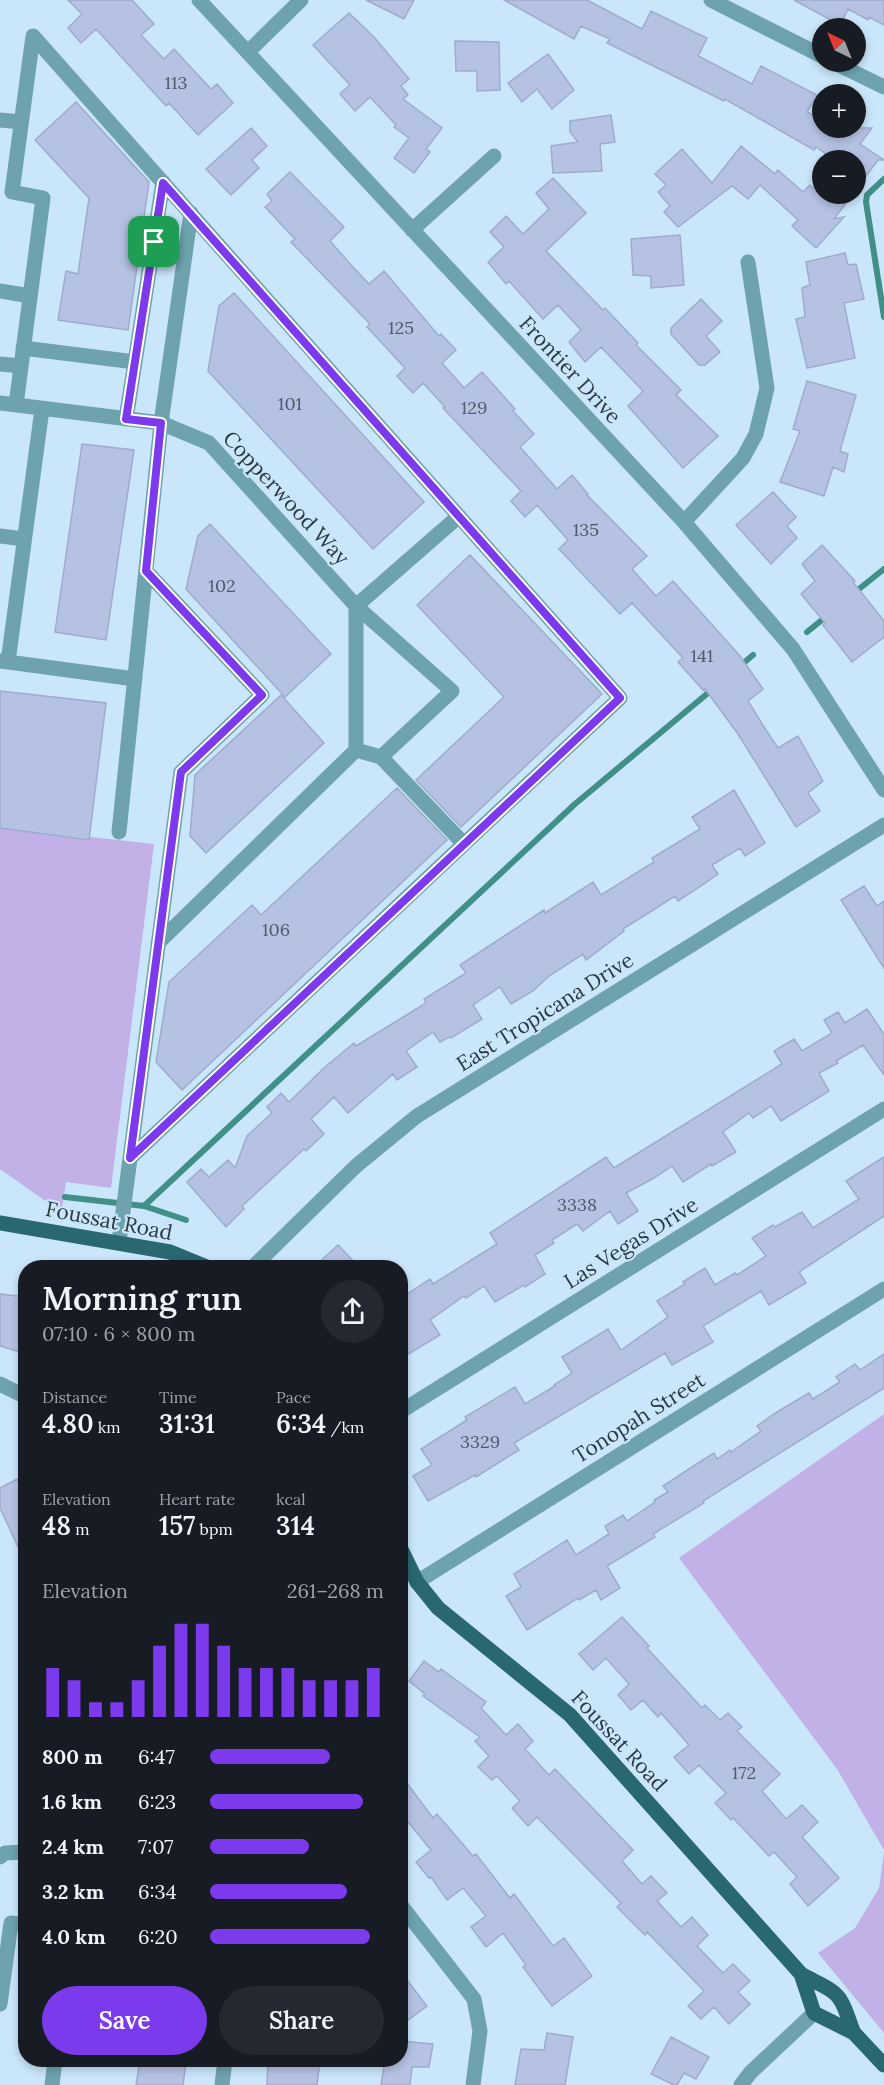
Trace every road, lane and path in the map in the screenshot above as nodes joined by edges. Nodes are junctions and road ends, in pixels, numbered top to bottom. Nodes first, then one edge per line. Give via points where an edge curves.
1 (199, 0) edge
2 (301, 0) edge
3 (711, 0) edge
4 (812, 51) edge
5 (248, 52) junction
6 (853, 72) edge
7 (884, 87) edge
8 (0, 120) edge
9 (21, 122) junction
10 (494, 156) dead end
11 (163, 183) junction
12 (6, 191) edge
13 (191, 213) junction
14 (412, 230) junction
15 (748, 262) dead end
16 (0, 291) edge
17 (30, 296) junction
18 (24, 348) junction
19 (135, 362) junction
20 (0, 364) edge
21 (21, 366) junction
22 (0, 403) edge
23 (16, 405) junction
24 (42, 409) junction
25 (126, 419) junction
26 (161, 423) junction
27 (459, 516) junction
28 (684, 522) junction
29 (0, 536) edge
30 (24, 539) junction
31 (146, 571) junction
32 (356, 606) junction
33 (4, 662) edge
34 (135, 680) junction
35 (356, 750) junction
36 (381, 757) junction
37 (884, 790) edge
38 (884, 825) edge
39 (119, 832) dead end
40 (464, 844) junction
41 (158, 942) junction
42 (884, 1109) edge
43 (130, 1158) junction
44 (0, 1223) edge
45 (118, 1242) junction
46 (190, 1260) edge
47 (260, 1260) edge
48 (884, 1289) edge
49 (0, 1384) edge
50 (18, 1393) edge
51 (408, 1407) edge
52 (408, 1563) edge
53 (417, 1582) junction
54 (18, 1852) edge
55 (0, 1857) edge
56 (408, 1914) edge
57 (18, 1924) edge
58 (801, 1974) junction
59 (0, 2004) edge
60 (814, 2013) junction
61 (854, 2032) junction
62 (884, 2065) edge
63 (54, 2067) edge
64 (224, 2067) edge
65 (52, 2085) edge
66 (222, 2085) edge
67 (473, 2085) edge
68 (741, 2085) edge

1 - 5 street, Frontier Drive
2 - 5 street
3 - 4 street
5 - 14 street, Frontier Drive
6 - 7 street
8 - 9 street
9 - 11 street via 33,36
9 - 12 street
10 - 14 street
11 - 13 street
11 - 19 street
12 - 17 street via 43,198
13 - 26 street
13 - 27 street
14 - 28 street, Frontier Drive
15 - 28 street via 767,388 756,434 742,458
16 - 17 street
17 - 18 street
18 - 19 street
18 - 21 street
19 - 25 street
20 - 21 street
21 - 23 street
22 - 23 street, Copperwood Way
23 - 24 street, Copperwood Way
24 - 25 street, Copperwood Way
24 - 30 street
25 - 26 street, Copperwood Way
26 - 31 street
26 - 32 street, Copperwood Way via 209,444
27 - 32 street
27 - 40 street via 620,698
28 - 37 street, Frontier Drive via 793,649
29 - 30 street
30 - 33 street
31 - 34 street
31 - 41 street via 262,695 181,772
32 - 35 street
32 - 36 street, Copperwood Way via 452,691
33 - 34 street
34 - 39 street
35 - 36 street
35 - 41 street
36 - 40 street
38 - 47 street, East Tropicana Drive via 417,1116 356,1166
40 - 43 street
41 - 43 street
42 - 51 street, Las Vegas Drive
43 - 45 street
44 - 45 main road, Foussat Road
45 - 46 main road, Foussat Road
48 - 53 street, Tonopah Street
49 - 50 street
52 - 53 main road, Foussat Road
53 - 58 main road, Foussat Road via 438,1608 570,1715
54 - 55 street
56 - 67 street via 474,1999 480,2031
57 - 59 street via 11,1923
58 - 60 main road, Foussat Road
58 - 61 main road, Foussat Road via 835,1993
60 - 61 main road, Foussat Road
60 - 68 street
61 - 62 main road, Foussat Road
63 - 65 street
64 - 66 street

